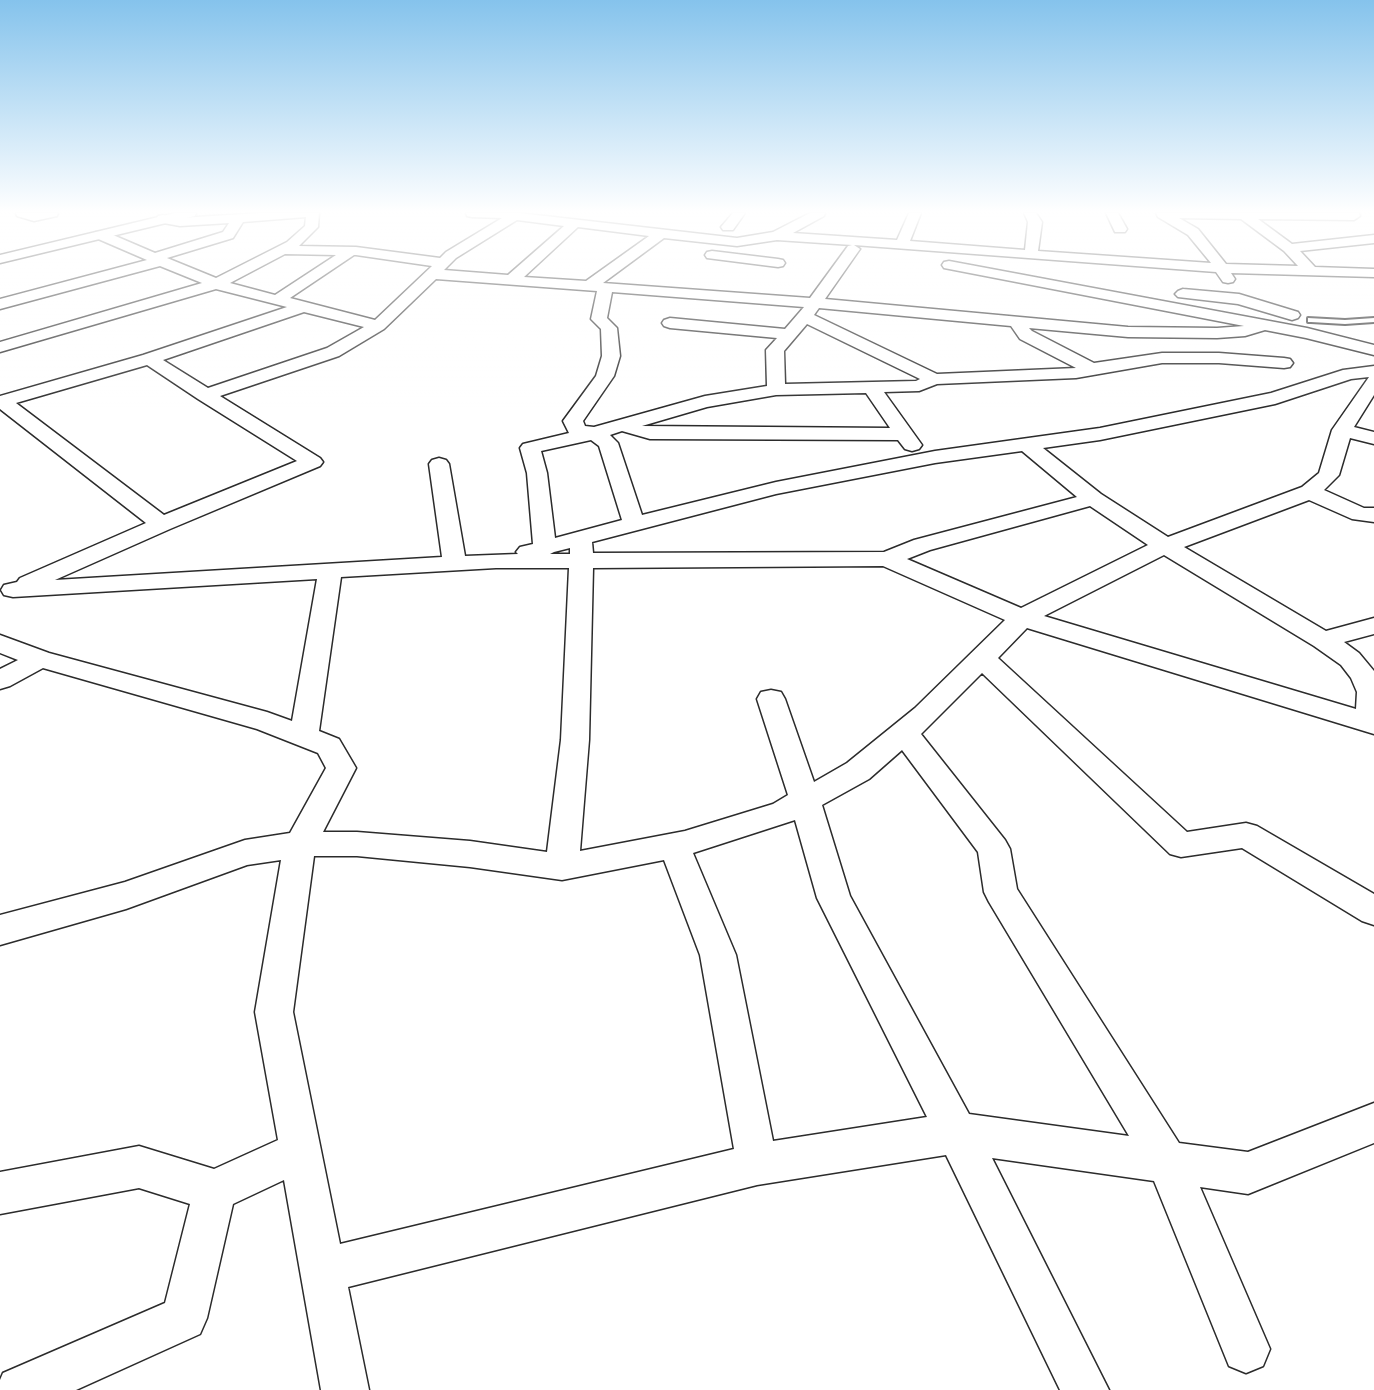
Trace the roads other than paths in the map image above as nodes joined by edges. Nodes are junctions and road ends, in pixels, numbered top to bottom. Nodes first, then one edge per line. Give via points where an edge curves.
1 (91, 278) edge
2 (201, 278) edge
3 (228, 278) edge
4 (311, 278) edge
5 (428, 278) edge
6 (484, 278) edge
7 (514, 278) edge
8 (608, 278) edge
9 (766, 278) edge
10 (833, 278) edge
11 (1016, 278) edge
12 (1076, 278) edge
13 (1227, 278) edge
14 (512, 280) junction
15 (216, 284) junction
16 (597, 287) junction
17 (748, 298) junction
18 (279, 299) junction
19 (1239, 299) junction
20 (0, 304) edge
21 (306, 306) junction
22 (810, 310) junction
23 (1374, 320) edge
24 (1016, 321) junction
25 (670, 323) dead end
26 (1263, 325) junction
27 (378, 326) junction
28 (1309, 326) junction
29 (789, 334) junction
30 (0, 347) edge
31 (1374, 350) edge
32 (149, 359) junction
33 (1284, 363) dead end
34 (1092, 369) junction
35 (1374, 371) edge
36 (934, 379) junction
37 (1374, 381) edge
38 (871, 387) junction
39 (776, 390) junction
40 (205, 395) junction
41 (1, 401) edge
42 (622, 426) junction
43 (1342, 430) junction
44 (595, 433) junction
45 (904, 434) junction
46 (1374, 438) edge
47 (1026, 444) junction
48 (922, 459) junction
49 (439, 464) dead end
50 (1310, 492) junction
51 (1093, 499) junction
52 (1370, 519) edge
53 (162, 524) junction
54 (634, 524) junction
55 (1164, 545) junction
56 (545, 548) junction
57 (582, 550) junction
58 (886, 559) junction
59 (496, 561) junction
60 (455, 564) junction
61 (330, 571) junction
62 (7, 592) edge
63 (1022, 618) junction
64 (1374, 626) edge
65 (1323, 640) junction
66 (0, 642) edge
67 (982, 658) junction
68 (40, 659) junction
69 (0, 680) edge
70 (771, 699) dead end
71 (1372, 723) edge
72 (904, 733) junction
73 (304, 736) junction
74 (805, 800) junction
75 (300, 844) junction
76 (674, 846) junction
77 (562, 867) junction
78 (1374, 911) edge
79 (0, 930) edge
80 (1374, 1123) edge
81 (957, 1133) junction
82 (300, 1151) junction
83 (1167, 1161) junction
84 (757, 1164) junction
85 (215, 1190) junction
86 (0, 1193) edge
87 (323, 1272) junction
88 (1246, 1349) dead end
89 (39, 1386) edge
90 (345, 1390) edge
91 (1085, 1390) edge

1 - 20 street
2 - 15 street
3 - 15 street
4 - 18 street
5 - 27 street
6 - 14 street
7 - 14 street
8 - 16 street
9 - 17 street
10 - 22 street
11 - 26 street
12 - 19 street
13 - 19 street
14 - 16 street
15 - 18 street
15 - 30 street
16 - 17 street
16 - 44 street via 599,319 609,328 611,356 605,376 573,421 577,431
17 - 22 street
18 - 21 street
19 - 28 street
21 - 27 street
21 - 32 street
22 - 24 street
22 - 29 street
22 - 36 street
23 - 28 lane
24 - 26 street via 1162,333 1244,331
24 - 34 street via 1026,335
25 - 29 street
26 - 28 street
27 - 40 street via 333,352
28 - 31 street
29 - 39 street via 775,350
32 - 40 street
32 - 41 street
33 - 34 street via 1162,358
34 - 36 street via 1076,373
35 - 47 street via 1349,374 1275,398 1110,432
36 - 38 street via 919,386
37 - 43 street
38 - 39 street
38 - 45 street
39 - 42 street via 705,402
40 - 53 street via 313,462
41 - 53 street
42 - 44 street
42 - 45 street via 650,433
43 - 46 street
43 - 50 street via 1330,475
44 - 54 street via 608,443
44 - 56 street via 530,448 537,473
45 - 48 street
47 - 48 street
47 - 51 street
48 - 54 street via 776,488
49 - 60 street
50 - 52 street
50 - 55 street
51 - 55 street
51 - 58 street via 922,545
53 - 62 street
54 - 57 street
55 - 63 street
55 - 65 street
56 - 57 street
56 - 59 street
57 - 58 street
57 - 59 street
57 - 77 street via 574,740
58 - 63 street
59 - 60 street
60 - 61 street
61 - 62 street
61 - 73 street
63 - 67 street
63 - 71 street
64 - 65 street
65 - 71 street via 1350,659 1363,675 1371,692
66 - 68 street
67 - 72 street
67 - 78 street via 1181,845 1246,835
68 - 69 street
68 - 73 street via 267,722
70 - 74 street
72 - 74 street via 858,771
72 - 83 street via 994,849 1001,892
73 - 75 street via 329,746 341,768
74 - 76 street via 784,812
74 - 81 street via 834,898
75 - 77 street via 358,844 470,854
75 - 79 street via 245,853 126,895
75 - 82 street via 274,1012
76 - 77 street
76 - 84 street via 718,955
80 - 83 street via 1248,1173
81 - 83 street
81 - 84 street
81 - 91 street
82 - 85 street
82 - 87 street
83 - 88 street
84 - 87 street
85 - 86 street via 139,1167
85 - 89 street via 184,1318
87 - 90 street

